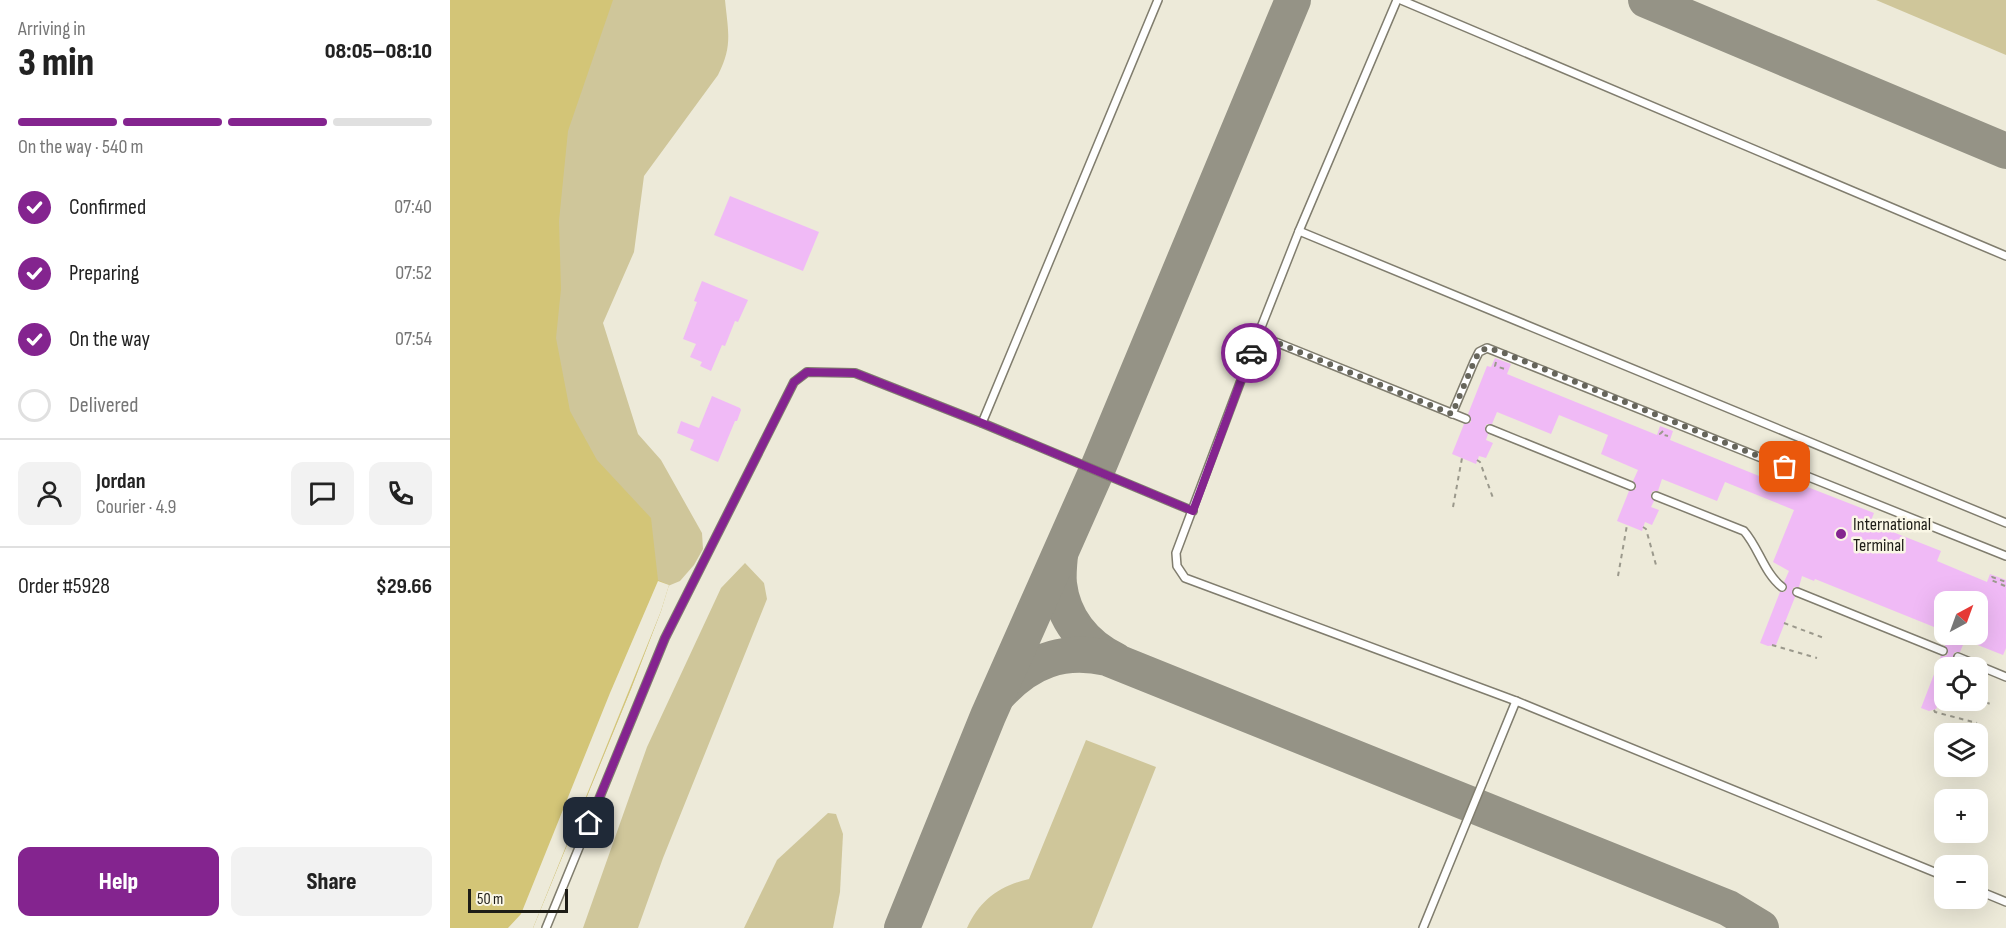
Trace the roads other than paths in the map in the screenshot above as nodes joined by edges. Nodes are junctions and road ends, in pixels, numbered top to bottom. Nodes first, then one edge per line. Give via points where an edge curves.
1 (1158, 0) edge
2 (1399, 0) edge
3 (1299, 231) junction
4 (2006, 256) edge
5 (1258, 335) junction
6 (1452, 414) junction
7 (1466, 419) dead end
8 (982, 423) junction
9 (1490, 429) dead end
10 (1631, 486) dead end
11 (1656, 496) dead end
12 (1193, 511) junction
13 (2006, 523) edge
14 (2006, 556) edge
15 (1782, 587) dead end
16 (1797, 592) dead end
17 (1943, 651) dead end
18 (1988, 670) edge
19 (2006, 677) edge
20 (1516, 701) junction
21 (1934, 872) edge
22 (1988, 895) edge
23 (2006, 902) edge
24 (546, 928) edge
25 (1423, 928) edge

1 - 8 lane
2 - 3 lane
2 - 4 lane
3 - 5 lane
3 - 13 lane
5 - 6 lane
5 - 12 lane
6 - 7 lane
6 - 14 lane via 1479,352 1487,348 1499,351
8 - 12 lane
8 - 24 lane via 855,373 807,372 794,382 665,638
9 - 10 lane
11 - 15 lane via 1744,531
12 - 20 lane via 1176,553 1177,566 1185,578
16 - 17 lane
18 - 19 lane
20 - 21 lane
20 - 25 lane
22 - 23 lane

